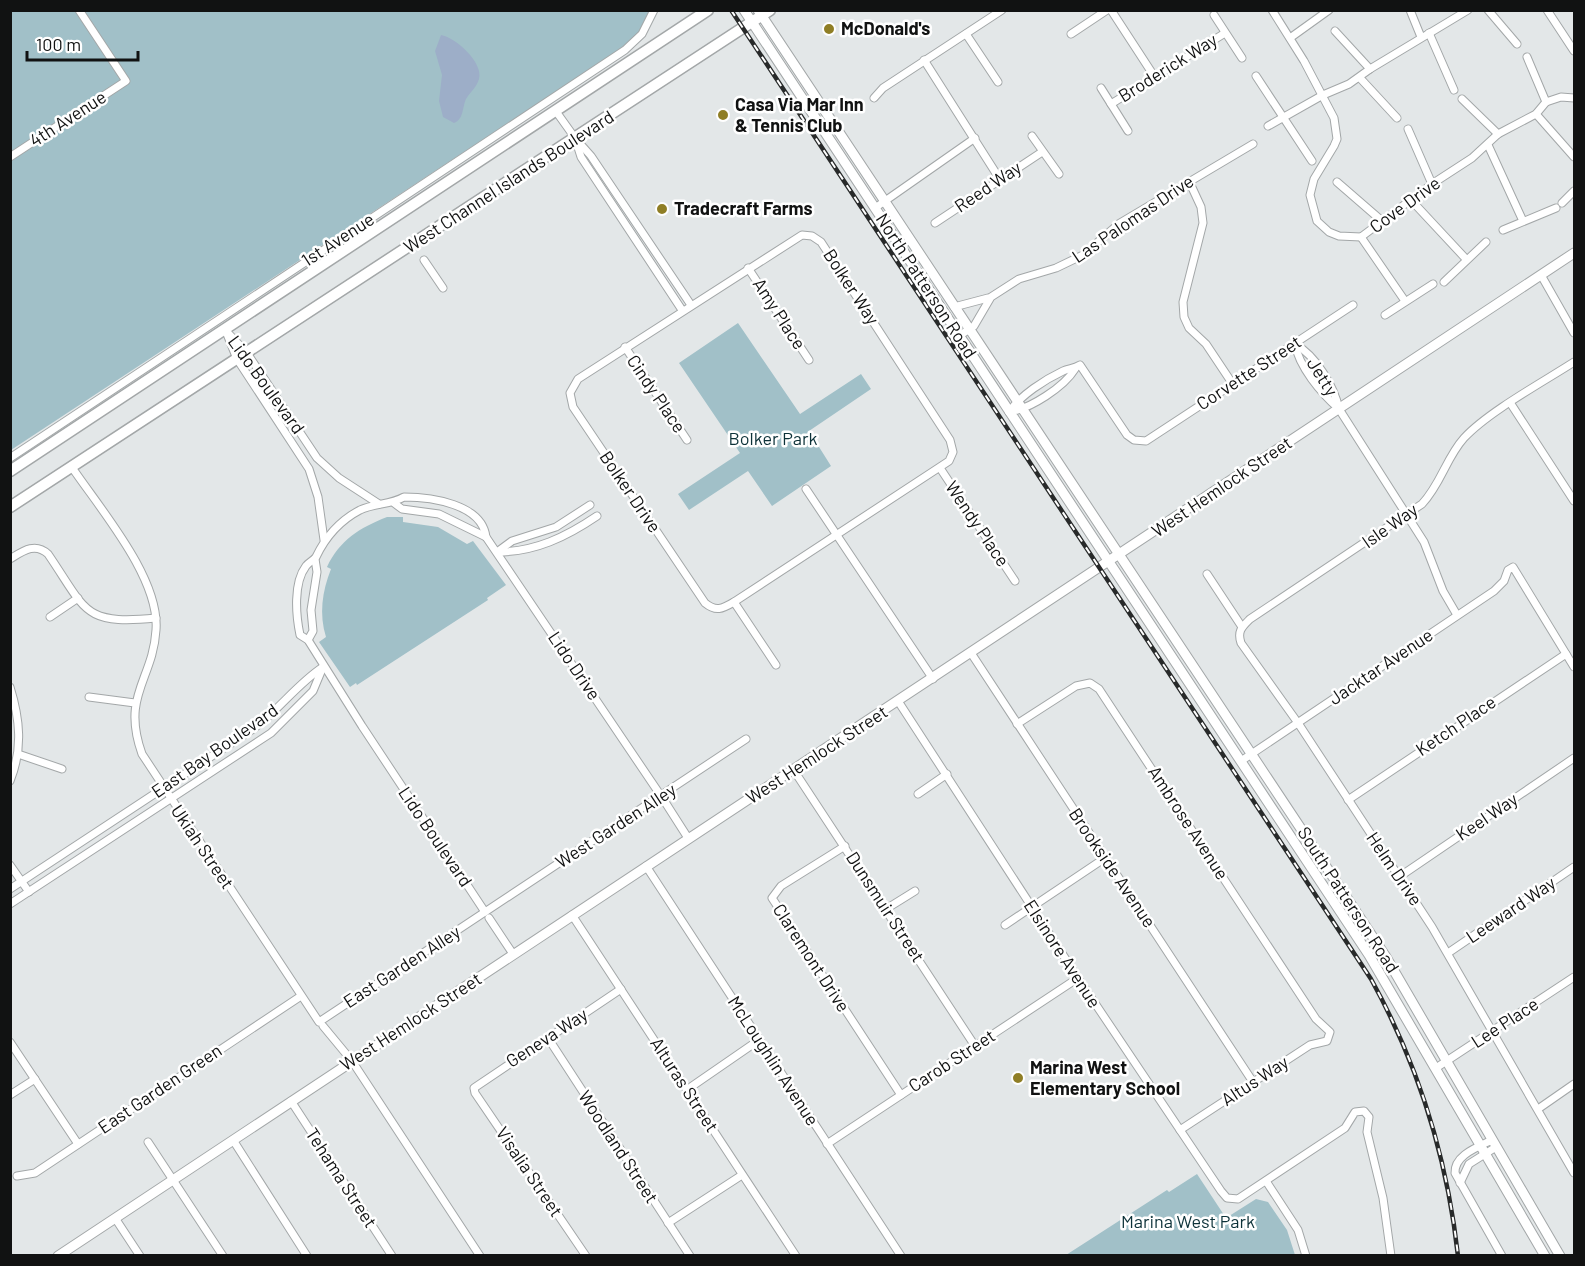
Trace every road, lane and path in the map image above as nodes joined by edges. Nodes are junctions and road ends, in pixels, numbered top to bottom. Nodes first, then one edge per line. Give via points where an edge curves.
1 (79, 10) edge
2 (654, 10) edge
3 (708, 10) edge
4 (744, 10) edge
5 (1002, 10) edge
6 (1109, 10) edge
7 (1272, 10) edge
8 (1329, 10) edge
9 (1410, 10) edge
10 (1468, 10) edge
11 (1488, 10) edge
12 (1547, 10) edge
13 (760, 15) edge
14 (1214, 15) dead end
15 (1335, 32) dead end
16 (1224, 33) junction
17 (1429, 33) junction
18 (966, 34) junction
19 (1071, 34) dead end
20 (1421, 37) junction
21 (1290, 38) junction
22 (1517, 44) dead end
23 (1575, 51) edge
24 (1527, 57) dead end
25 (1242, 58) dead end
26 (924, 60) junction
27 (1370, 69) junction
28 (1154, 76) junction
29 (1256, 76) dead end
30 (1360, 78) junction
31 (998, 82) dead end
32 (1101, 88) dead end
33 (1454, 90) dead end
34 (1323, 95) junction
35 (874, 98) dead end
36 (1575, 98) edge
37 (1462, 99) dead end
38 (1546, 102) junction
39 (1111, 104) junction
40 (555, 110) junction
41 (1536, 114) junction
42 (1284, 117) junction
43 (1397, 118) dead end
44 (1268, 126) dead end
45 (1408, 129) dead end
46 (1128, 131) dead end
47 (1498, 134) junction
48 (1032, 136) dead end
49 (575, 138) junction
50 (975, 138) junction
51 (1253, 144) dead end
52 (1488, 145) junction
53 (1042, 152) junction
54 (10, 157) edge
55 (1575, 157) edge
56 (1312, 161) dead end
57 (1059, 174) dead end
58 (999, 178) junction
59 (1189, 181) junction
60 (1337, 182) dead end
61 (1432, 184) junction
62 (1575, 191) edge
63 (1411, 200) junction
64 (884, 202) junction
65 (875, 208) junction
66 (1382, 221) junction
67 (1523, 221) junction
68 (935, 223) dead end
69 (1503, 230) dead end
70 (1361, 237) junction
71 (1486, 242) dead end
72 (1575, 253) edge
73 (1466, 259) junction
74 (424, 260) dead end
75 (748, 268) junction
76 (1541, 275) junction
77 (1444, 282) dead end
78 (1433, 284) dead end
79 (443, 288) dead end
80 (991, 297) junction
81 (1405, 301) junction
82 (691, 305) junction
83 (1353, 305) dead end
84 (954, 307) junction
85 (682, 310) junction
86 (1385, 315) dead end
87 (225, 329) junction
88 (969, 330) junction
89 (1575, 333) edge
90 (959, 336) junction
91 (1295, 344) junction
92 (625, 347) junction
93 (247, 352) junction
94 (237, 359) junction
95 (809, 360) dead end
96 (1575, 362) edge
97 (1232, 383) junction
98 (1511, 404) junction
99 (1019, 406) junction
100 (1339, 408) junction
101 (1009, 412) junction
102 (687, 440) dead end
103 (10, 458) edge
104 (71, 466) junction
105 (940, 468) junction
106 (10, 471) edge
107 (806, 489) dead end
108 (1575, 501) edge
109 (394, 503) junction
110 (379, 504) junction
111 (590, 506) dead end
112 (10, 507) edge
113 (597, 516) dead end
114 (1406, 516) junction
115 (836, 535) junction
116 (486, 537) junction
117 (324, 540) junction
118 (497, 552) junction
119 (1119, 554) junction
120 (10, 559) edge
121 (315, 559) junction
122 (1108, 561) junction
123 (1207, 574) dead end
124 (1015, 581) dead end
125 (78, 597) junction
126 (734, 602) junction
127 (1457, 615) junction
128 (50, 616) dead end
129 (156, 618) junction
130 (1242, 627) junction
131 (308, 640) junction
132 (971, 653) junction
133 (1566, 654) junction
134 (777, 666) dead end
135 (323, 667) junction
136 (1575, 667) edge
137 (933, 679) junction
138 (10, 687) edge
139 (89, 697) dead end
140 (898, 702) junction
141 (135, 703) junction
142 (1298, 723) junction
143 (1017, 724) junction
144 (746, 739) dead end
145 (18, 754) junction
146 (1252, 754) junction
147 (1575, 758) edge
148 (1241, 761) junction
149 (62, 769) dead end
150 (793, 769) junction
151 (946, 774) junction
152 (10, 781) edge
153 (163, 789) junction
154 (918, 794) dead end
155 (170, 799) junction
156 (663, 799) junction
157 (1348, 800) junction
158 (688, 838) junction
159 (845, 846) junction
160 (1105, 858) junction
161 (10, 865) edge
162 (646, 866) junction
163 (1575, 867) edge
164 (1399, 877) junction
165 (22, 882) junction
166 (10, 889) edge
167 (915, 891) dead end
168 (29, 892) junction
169 (10, 904) edge
170 (1031, 907) junction
171 (886, 909) junction
172 (487, 915) junction
173 (572, 915) junction
174 (1005, 925) dead end
175 (1448, 953) junction
176 (513, 954) junction
177 (1575, 977) edge
178 (1078, 978) junction
179 (621, 989) junction
180 (301, 996) junction
181 (321, 1024) junction
182 (1494, 1031) junction
183 (1331, 1036) joint
184 (548, 1038) junction
185 (759, 1040) junction
186 (10, 1042) edge
187 (975, 1046) junction
188 (352, 1061) junction
189 (1447, 1061) junction
190 (1436, 1068) junction
191 (35, 1079) junction
192 (1253, 1082) junction
193 (1575, 1084) edge
194 (474, 1088) joint
195 (688, 1089) junction
196 (10, 1095) edge
197 (901, 1095) junction
198 (291, 1101) junction
199 (1538, 1109) junction
200 (1180, 1130) junction
201 (232, 1140) junction
202 (148, 1142) dead end
203 (1494, 1143) junction
204 (78, 1144) junction
205 (827, 1144) junction
206 (1483, 1150) junction
207 (1575, 1173) edge
208 (742, 1175) junction
209 (17, 1176) dead end
210 (173, 1179) junction
211 (1266, 1181) junction
212 (115, 1218) junction
213 (668, 1223) junction
214 (58, 1256) edge
215 (140, 1256) edge
216 (223, 1256) edge
217 (307, 1256) edge
218 (392, 1256) edge
219 (480, 1256) edge
220 (586, 1256) edge
221 (690, 1256) edge
222 (796, 1256) edge
223 (901, 1256) edge
224 (1306, 1256) edge
225 (1391, 1256) edge
226 (1502, 1256) edge
227 (1545, 1256) edge
228 (1560, 1256) edge

1 - 54 street, 4th Avenue via 126,81
2 - 103 street, 1st Avenue via 642,34 626,50
3 - 40 main road, West Channel Islands Boulevard
4 - 13 street, North Patterson Road
5 - 18 street
6 - 19 street
6 - 28 street
7 - 21 street, Cove Drive
8 - 21 street
9 - 20 street
10 - 17 street
11 - 22 street
12 - 23 street
13 - 49 main road, West Channel Islands Boulevard
13 - 64 street, North Patterson Road
13 - 65 street, North Patterson Road
14 - 16 street
15 - 27 street
16 - 25 street
16 - 28 street, Broderick Way
17 - 20 street
17 - 33 street
18 - 26 street
18 - 31 street
20 - 27 street
21 - 34 street, Cove Drive
24 - 38 street
26 - 35 street
26 - 50 street
27 - 30 street
28 - 39 street, Broderick Way
29 - 42 street
30 - 34 street
30 - 43 street
32 - 39 street
34 - 42 street
34 - 70 street, Cove Drive via 1334,118 1337,139 1329,159 1314,179 1310,203 1317,221 1329,232 1346,238
36 - 38 street
37 - 47 street
38 - 41 street, Cove Drive
39 - 46 street
40 - 49 street
40 - 87 main road, West Channel Islands Boulevard
41 - 47 street, Cove Drive
41 - 55 street
42 - 44 street
42 - 56 street
45 - 61 street
47 - 52 street, Cove Drive
48 - 53 street
49 - 82 street via 587,150
49 - 85 street via 581,157
49 - 93 main road, West Channel Islands Boulevard
50 - 58 street
50 - 64 street
51 - 59 street, Las Palomas Drive
52 - 61 street, Cove Drive
52 - 67 street
53 - 57 street
53 - 58 street, Reed Way
58 - 68 street, Reed Way
59 - 80 street, Las Palomas Drive via 1120,223 1083,255 1019,279
59 - 97 street via 1199,201 1203,223 1183,302 1184,317
60 - 66 street
61 - 63 street, Cove Drive
62 - 67 street via 1559,206
63 - 66 street, Cove Drive
63 - 73 street
64 - 65 street
64 - 84 street, North Patterson Road
65 - 90 street, North Patterson Road
66 - 70 street, Cove Drive
67 - 69 street
70 - 81 street
71 - 73 street
72 - 76 street, West Hemlock Street
73 - 77 street
74 - 79 street
75 - 82 street, Bolker Way
75 - 95 street, Amy Place
75 - 105 street, Bolker Way via 802,235 821,242 950,440 953,452
76 - 89 street
76 - 100 street, West Hemlock Street
78 - 81 street
80 - 84 street
80 - 88 street, Las Palomas Drive
81 - 86 street
82 - 85 street, Bolker Way
83 - 91 street, Corvette Street
84 - 88 street, North Patterson Road
85 - 92 street, Bolker Drive
87 - 93 street, Lido Boulevard
87 - 94 street, Lido Boulevard
87 - 106 main road, West Channel Islands Boulevard
88 - 90 street, Las Palomas Drive
88 - 99 street, North Patterson Road
90 - 101 street, North Patterson Road
91 - 97 street, Corvette Street
91 - 100 street, Jetty via 1297,356
92 - 102 street, Cindy Place
92 - 126 street, Bolker Drive via 574,383 570,393 573,407 705,603 720,609
93 - 94 main road, West Channel Islands Boulevard
93 - 110 street, Lido Boulevard via 317,458
94 - 104 main road, West Channel Islands Boulevard
94 - 117 street, Lido Boulevard via 309,469
96 - 98 street, Isle Way
97 - 99 street, Corvette Street via 1146,441 1134,441 1127,435 1078,367 1070,377
98 - 108 street
98 - 114 street, Isle Way via 1465,437 1430,495
99 - 101 street
99 - 119 street, North Patterson Road
100 - 114 street, Jetty
100 - 119 street, West Hemlock Street
101 - 122 street, North Patterson Road
104 - 112 main road, West Channel Islands Boulevard
104 - 129 street, Ukiah Street via 146,579
105 - 115 street, Bolker Drive
105 - 124 street, Wendy Place
107 - 115 street
109 - 110 street, Lido Drive
109 - 116 street, Lido Drive via 402,509 439,514
109 - 116 street, Lido Drive via 404,496 443,501 484,525
110 - 117 street, Lido Boulevard via 349,517
111 - 118 street via 556,526 512,541
113 - 118 street via 541,546
114 - 127 street, Jetty via 1430,554 1443,591
114 - 130 street, Isle Way
115 - 126 street, Bolker Drive
115 - 137 street
116 - 118 street, Lido Drive
117 - 121 street, Lido Boulevard
118 - 156 street, Lido Drive
119 - 122 street, West Hemlock Street
119 - 146 street, South Patterson Road
120 - 125 street via 27,549 44,550
121 - 131 street, Lido Boulevard via 317,572 310,610 313,631
121 - 131 street, Lido Boulevard via 305,567 297,609 300,635
122 - 132 street, West Hemlock Street
122 - 148 street, South Patterson Road
123 - 130 street, Helm Drive
125 - 128 street
125 - 129 street via 100,618
126 - 134 street
127 - 133 street, Jacktar Avenue via 1500,586 1513,567
127 - 142 street, Jacktar Avenue
129 - 141 street, Ukiah Street via 152,652
130 - 142 street, Helm Drive via 1241,643
131 - 135 street, Lido Boulevard
132 - 137 street, West Hemlock Street
132 - 143 street, Brookside Avenue
133 - 136 street
133 - 157 street, Ketch Place
135 - 153 street, East Bay Boulevard via 305,678 266,719
135 - 155 street, East Bay Boulevard via 313,691 279,727
135 - 172 street, Lido Boulevard
137 - 140 street, West Hemlock Street
138 - 145 street via 19,726
139 - 141 street
140 - 150 street, West Hemlock Street
140 - 151 street, Elsinore Avenue
141 - 153 street, Ukiah Street via 139,746
142 - 146 street, Jacktar Avenue
142 - 157 street, Helm Drive
143 - 160 street, Brookside Avenue
143 - 183 street, Ambrose Avenue via 1076,686 1096,686
144 - 156 street, West Garden Alley
145 - 149 street
145 - 152 street
146 - 148 street, Jacktar Avenue
146 - 189 street, South Patterson Road via 1386,957
147 - 164 street, Keel Way
148 - 190 street, South Patterson Road via 1374,962
150 - 158 street, West Hemlock Street
150 - 159 street, Dunsmuir Street
151 - 154 street
151 - 170 street, Elsinore Avenue
153 - 155 street, Ukiah Street
153 - 165 street, East Bay Boulevard
155 - 168 street, East Bay Boulevard
155 - 180 street, Ukiah Street
156 - 158 street, Lido Drive
156 - 172 street, West Garden Alley
157 - 164 street, Helm Drive
158 - 162 street, West Hemlock Street
159 - 171 street, Dunsmuir Street
159 - 197 street, Claremont Drive via 781,886 772,898
160 - 170 street
160 - 192 street, Brookside Avenue
161 - 165 street
162 - 173 street, West Hemlock Street
162 - 185 street, McLoughlin Avenue
163 - 175 street, Leeward Way
164 - 175 street, Helm Drive
165 - 166 street, East Bay Boulevard
165 - 168 street
167 - 171 street
168 - 169 street, East Bay Boulevard
170 - 174 street
170 - 178 street, Elsinore Avenue
171 - 187 street, Dunsmuir Street
172 - 176 street, Lido Boulevard
172 - 181 street, East Garden Alley
173 - 176 street, West Hemlock Street
173 - 179 street, Alturas Street
175 - 182 street, Helm Drive
176 - 188 street, West Hemlock Street
177 - 182 street, Lee Place
178 - 187 street, Carob Street
178 - 200 street, Elsinore Avenue
179 - 184 street, Geneva Way
179 - 195 street, Alturas Street
180 - 181 street, Ukiah Street
180 - 204 street, East Garden Green
181 - 188 street, Ukiah Street
182 - 189 street, Lee Place
182 - 199 street, Helm Drive
183 - 192 street, Altus Way
184 - 194 street, Geneva Way
184 - 213 street, Woodland Street
185 - 195 street
185 - 205 street, McLoughlin Avenue
186 - 191 street
187 - 197 street, Carob Street
188 - 198 street, West Hemlock Street
188 - 219 street, Ukiah Street
189 - 190 street, Lee Place
189 - 203 street, South Patterson Road
190 - 206 street, South Patterson Road
191 - 196 street
191 - 204 street
192 - 200 street, Altus Way
193 - 199 street
194 - 220 street, Visalia Street
195 - 208 street, Alturas Street
197 - 205 street, Carob Street
198 - 201 street, West Hemlock Street
198 - 218 street, Tehama Street
199 - 207 street, Helm Drive
200 - 211 street, Elsinore Avenue via 1227,1198 1233,1200
201 - 210 street, West Hemlock Street
201 - 217 street
202 - 210 street
203 - 206 street
203 - 228 street, South Patterson Road
204 - 209 street, East Garden Green via 35,1173
205 - 223 street, McLoughlin Avenue
206 - 226 street via 1456,1164 1456,1177
206 - 227 street, South Patterson Road
208 - 213 street
208 - 222 street, Alturas Street
210 - 212 street, West Hemlock Street
210 - 216 street
211 - 224 street via 1298,1230
211 - 225 street via 1345,1128 1355,1112 1364,1111 1369,1117 1367,1132 1383,1198
212 - 214 street, West Hemlock Street
212 - 215 street
213 - 221 street, Woodland Street

